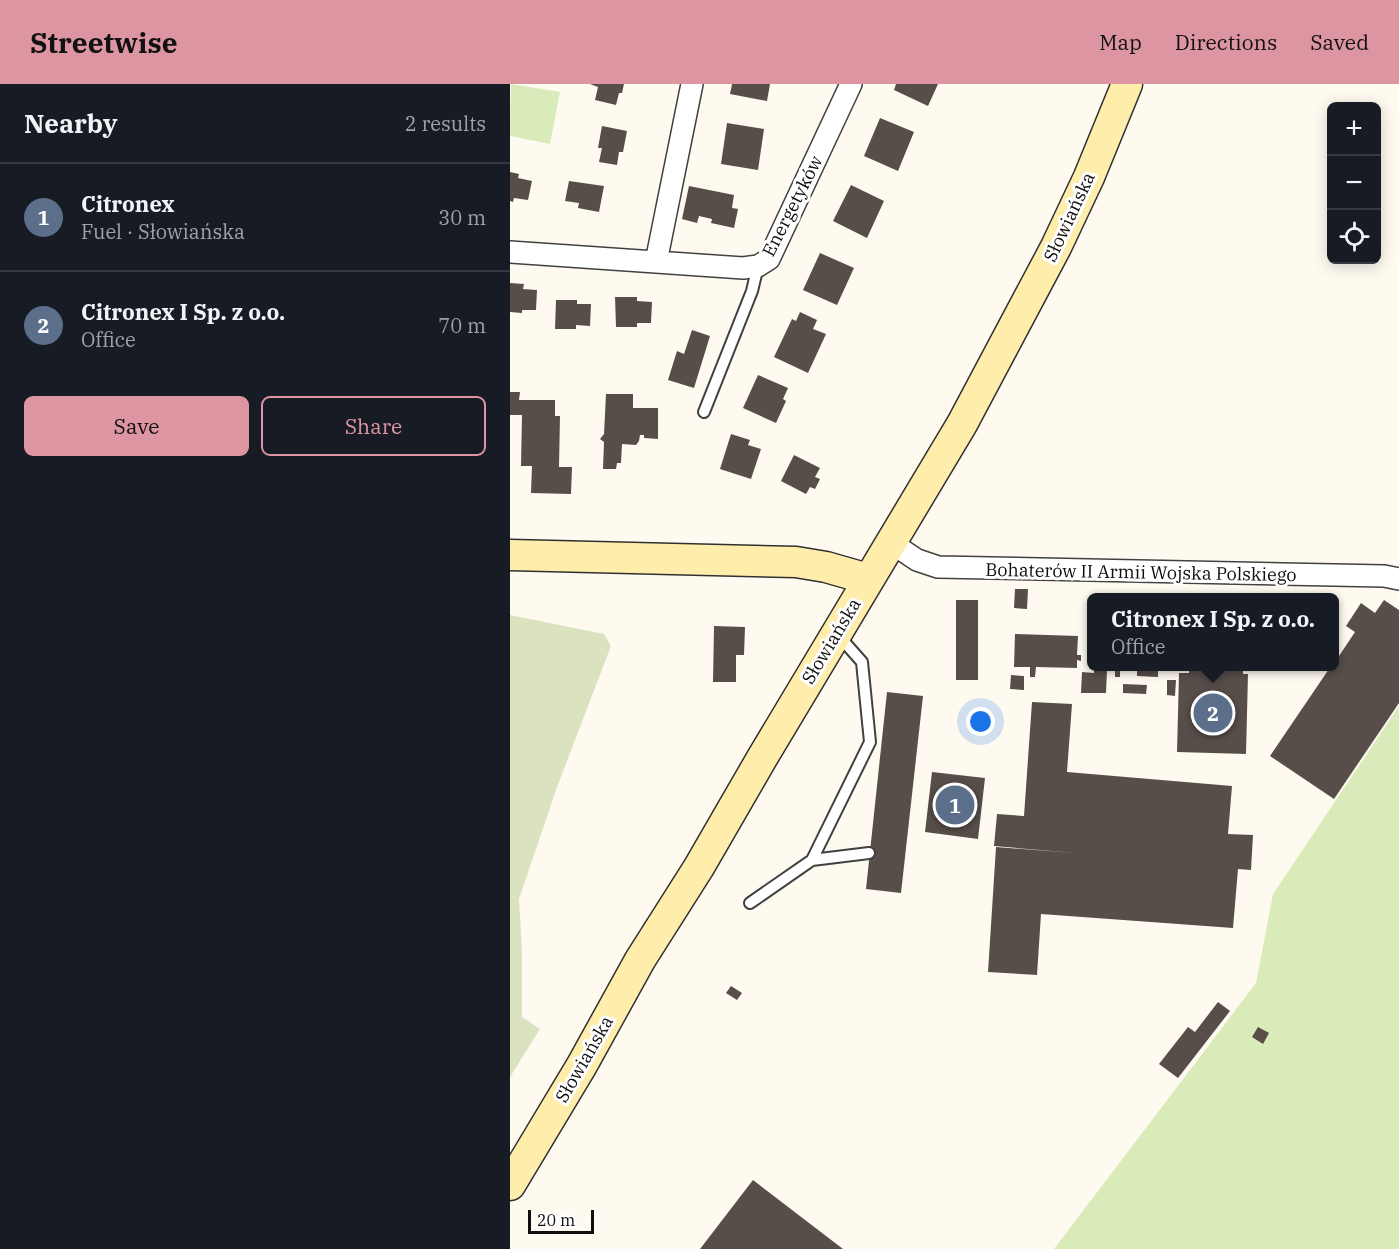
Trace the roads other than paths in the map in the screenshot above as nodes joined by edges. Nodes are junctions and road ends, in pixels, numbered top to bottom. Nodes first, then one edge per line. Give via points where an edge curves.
1 (692, 84) edge
2 (851, 84) edge
3 (1127, 84) edge
4 (510, 252) edge
5 (656, 262) junction
6 (758, 266) junction
7 (704, 412) dead end
8 (890, 542) junction
9 (510, 555) edge
10 (868, 579) junction
11 (1399, 579) edge
12 (836, 633) junction
13 (869, 854) dead end
14 (812, 860) junction
15 (750, 903) dead end
16 (510, 1185) edge

1 - 5 street
2 - 6 street, Energetyków via 769,259
3 - 8 street, Słowiańska via 1089,177 1046,266 962,424
4 - 5 street, Energetyków
5 - 6 street, Energetyków
6 - 7 lane via 752,291
8 - 10 street, Słowiańska
8 - 11 street, Bohaterów II Armii Wojska Polskiego via 917,560 938,567
9 - 10 street via 796,562
10 - 12 street, Słowiańska
12 - 14 lane via 862,662 870,742
12 - 16 street, Słowiańska
13 - 14 lane
14 - 15 lane

